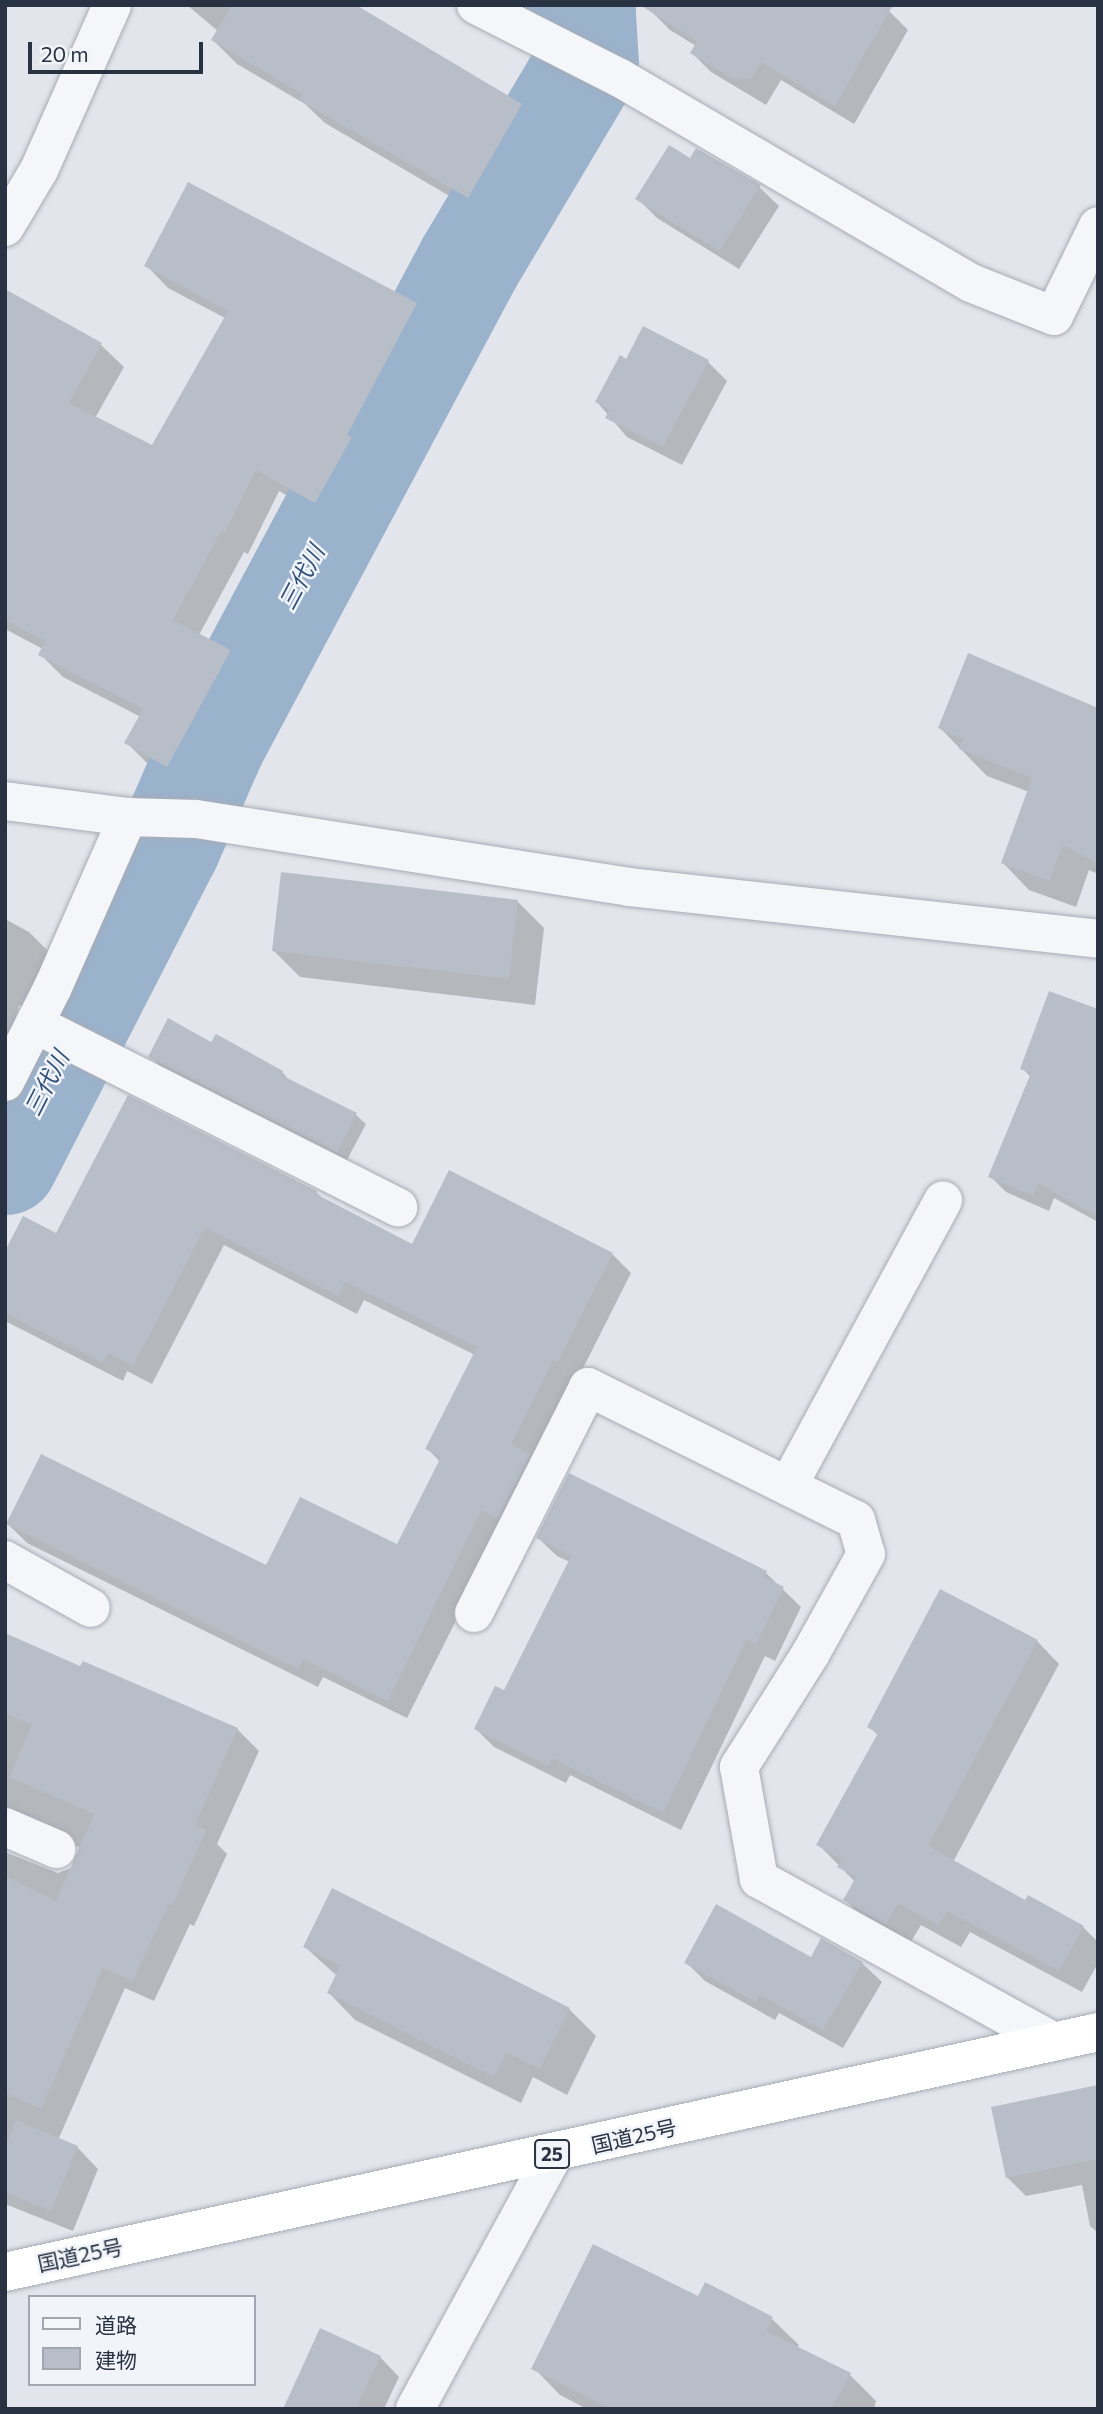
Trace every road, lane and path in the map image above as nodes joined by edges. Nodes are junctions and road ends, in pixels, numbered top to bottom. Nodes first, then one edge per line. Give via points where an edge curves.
1 (112, 5) edge
2 (476, 5) edge
3 (1098, 226) edge
4 (5, 227) edge
5 (5, 801) edge
6 (128, 817) junction
7 (1098, 939) edge
8 (35, 1024) junction
9 (5, 1082) edge
10 (943, 1200) dead end
11 (398, 1207) dead end
12 (788, 1486) junction
13 (5, 1560) edge
14 (91, 1608) dead end
15 (474, 1614) dead end
16 (5, 1827) edge
17 (56, 1849) dead end
18 (1098, 2032) edge
19 (1053, 2041) junction
20 (554, 2154) junction
21 (5, 2272) edge
22 (415, 2409) edge

1 - 4 street via 39,170
2 - 3 street via 620,78 971,283 1054,316
5 - 6 street
6 - 7 street via 196,819 629,887
6 - 8 street
8 - 9 street
8 - 11 street
10 - 12 street
12 - 15 street via 588,1387
12 - 19 street via 856,1520 866,1554 739,1767 759,1880
13 - 14 street
16 - 17 street
18 - 19 highway, 国道25号 / 25
19 - 20 highway, 国道25号 / 25
20 - 21 highway, 国道25号 / 25
20 - 22 street

